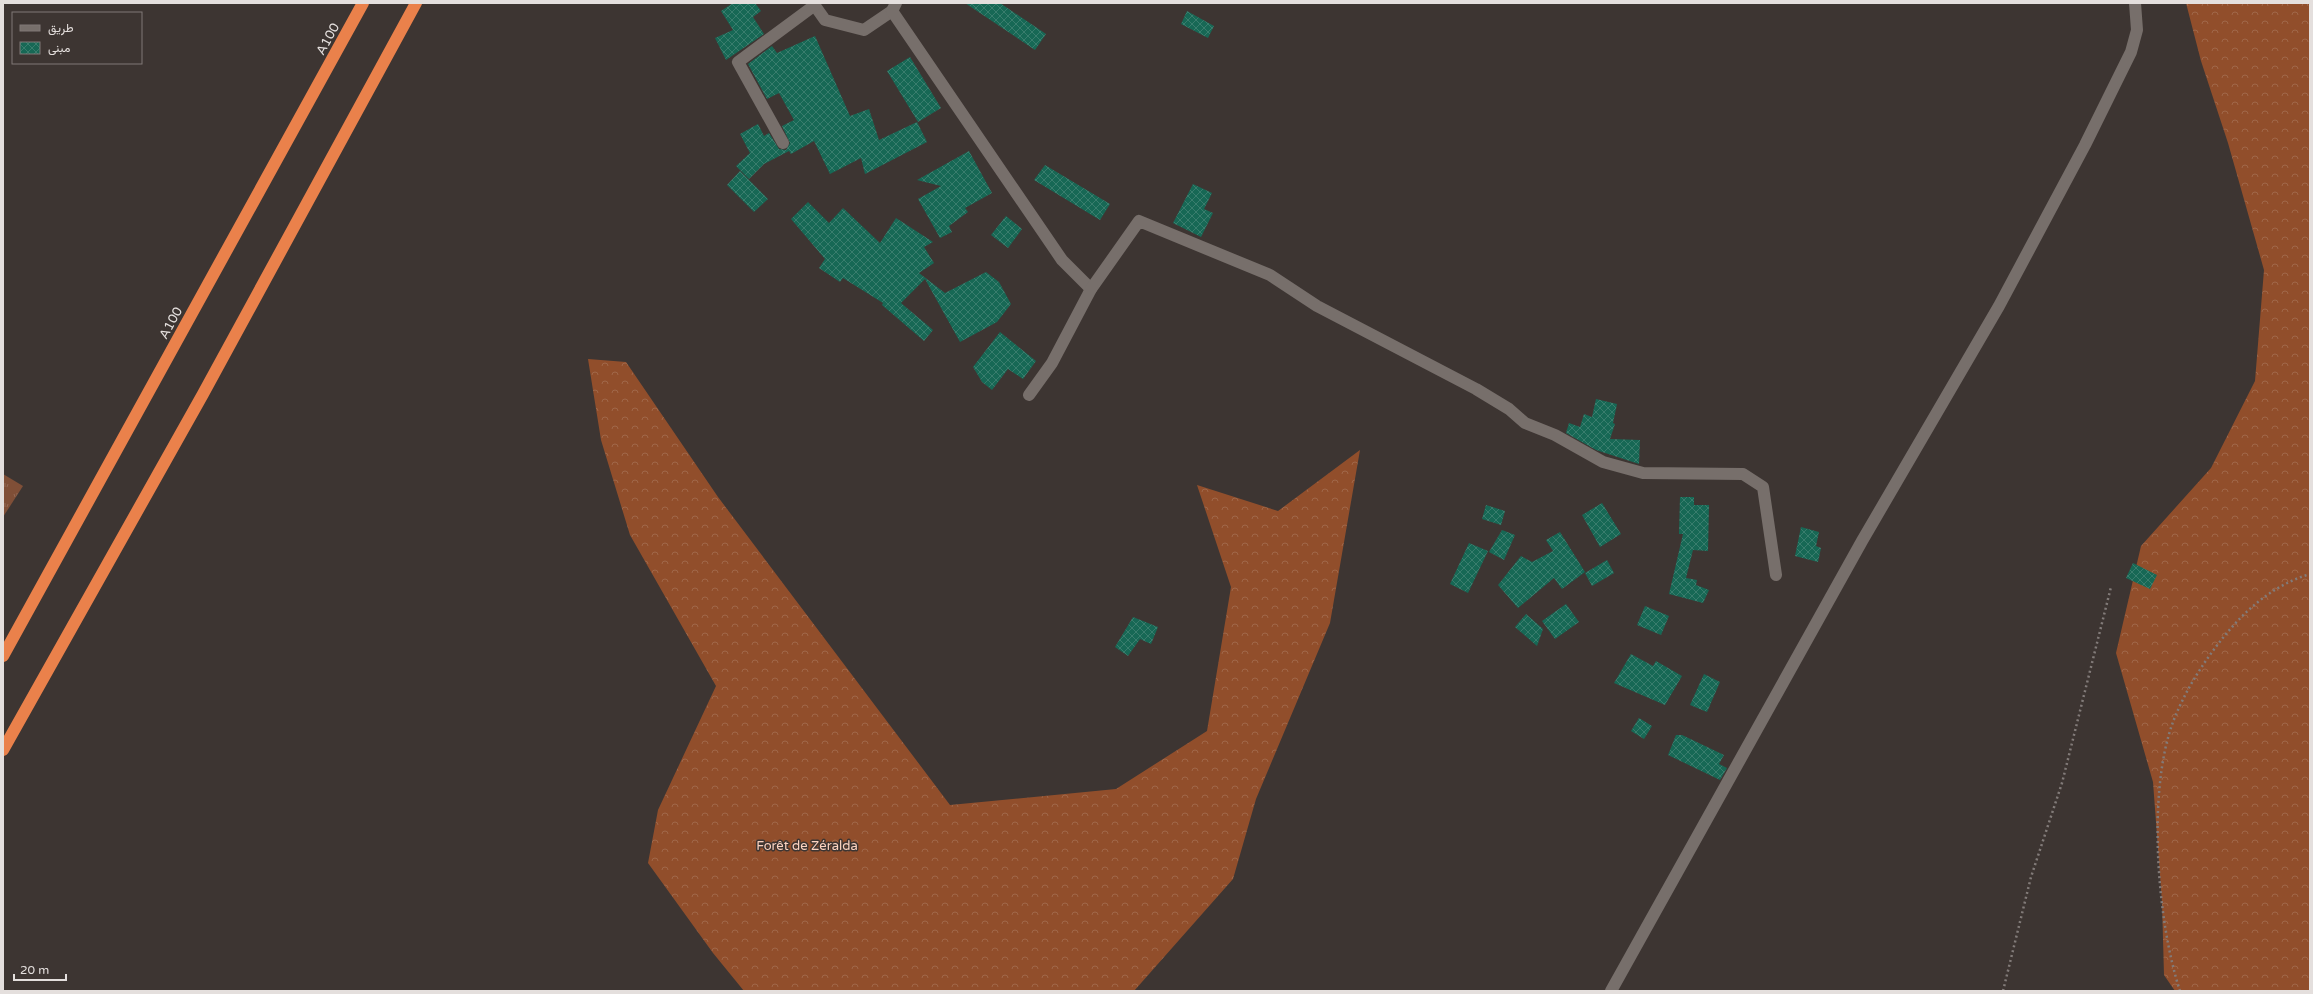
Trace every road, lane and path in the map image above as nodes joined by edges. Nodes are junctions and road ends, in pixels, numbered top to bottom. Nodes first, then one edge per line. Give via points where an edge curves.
1 (364, 3) edge
2 (416, 3) edge
3 (2135, 3) edge
4 (814, 4) edge
5 (894, 7) edge
6 (783, 144) dead end
7 (1091, 289) junction
8 (1029, 395) dead end
9 (2310, 574) edge
10 (1776, 575) dead end
11 (2111, 586) dead end
12 (3, 656) edge
13 (3, 750) edge
14 (1612, 991) edge
15 (2003, 991) edge
16 (2180, 991) edge

1 - 12 highway, A100 / A100
2 - 13 highway via 203,394
3 - 14 street via 2137,30 2131,52 2042,226 1954,385 1858,548
4 - 5 street via 825,20 864,30
4 - 6 street via 738,62
5 - 7 street via 1062,260
7 - 8 street via 1052,363
7 - 10 street via 1139,221 1263,272 1317,306 1476,389 1509,409 1524,423 1555,435 1603,462 1643,473 1743,474 1763,487
9 - 16 path via 2274,590 2247,611 2230,629 2203,665 2173,723 2165,751 2159,793 2159,836 2164,915 2169,950
11 - 15 path via 2064,776 2031,877

